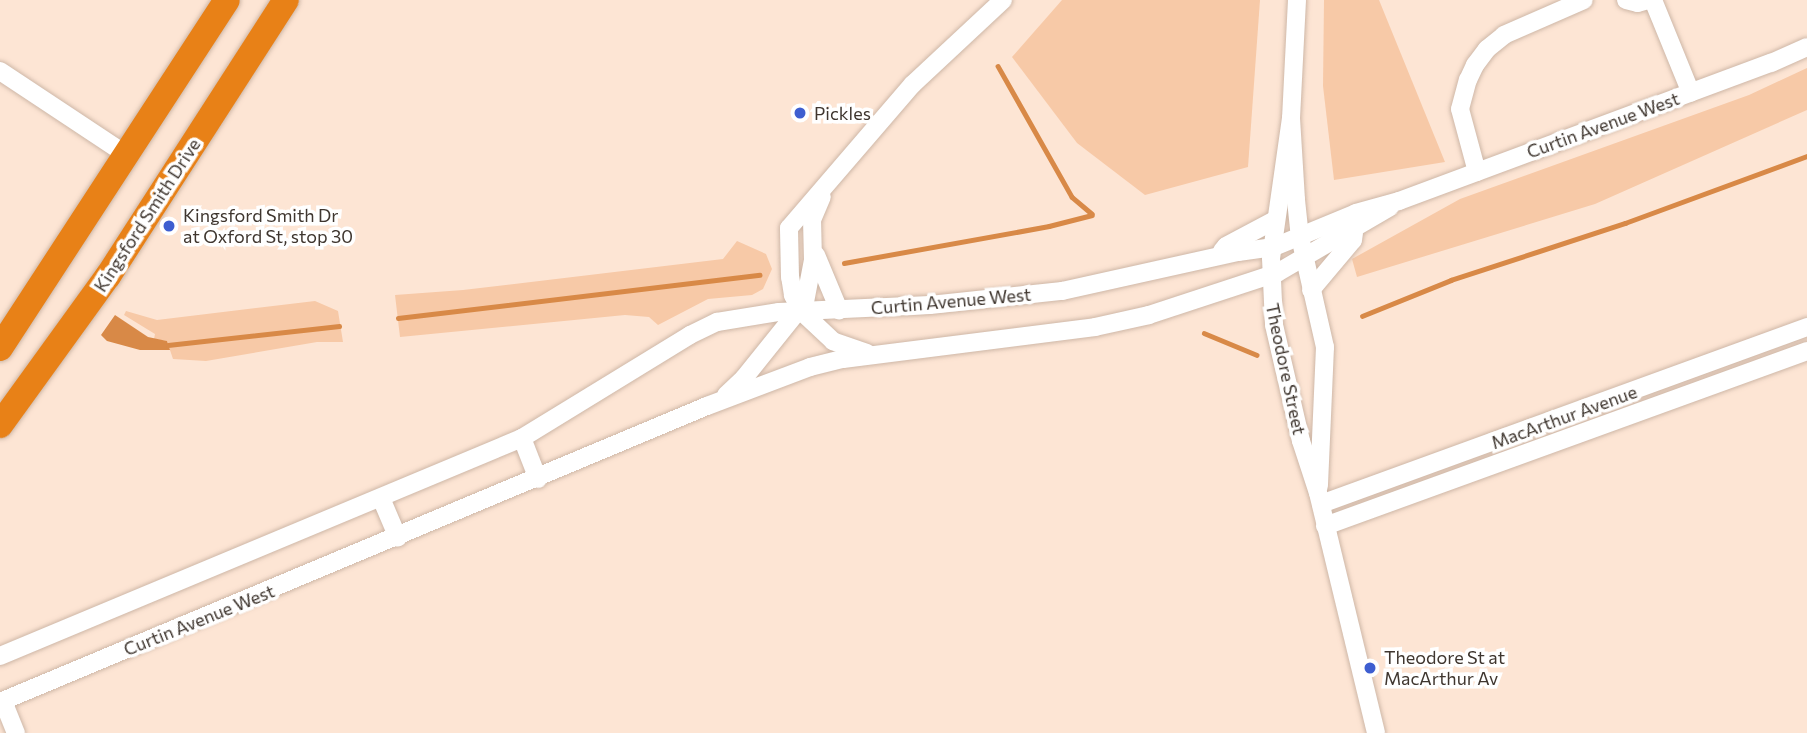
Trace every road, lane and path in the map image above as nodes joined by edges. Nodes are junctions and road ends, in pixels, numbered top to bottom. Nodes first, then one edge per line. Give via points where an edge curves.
1 (227, 0) edge
2 (286, 0) edge
3 (1003, 0) edge
4 (1297, 0) edge
5 (1584, 0) edge
6 (1626, 0) edge
7 (1651, 0) edge
8 (1807, 47) edge
9 (0, 71) edge
10 (1691, 93) junction
11 (1291, 118) junction
12 (127, 155) junction
13 (1477, 172) junction
14 (836, 177) junction
15 (1399, 201) junction
16 (1275, 220) junction
17 (1354, 229) junction
18 (813, 237) junction
19 (1300, 237) junction
20 (1272, 248) junction
21 (1218, 257) junction
22 (1305, 259) junction
23 (1270, 275) junction
24 (1311, 290) junction
25 (839, 310) junction
26 (801, 311) junction
27 (1807, 327) edge
28 (0, 348) edge
29 (1807, 351) edge
30 (880, 355) junction
31 (707, 406) junction
32 (0, 425) edge
33 (522, 438) junction
34 (538, 479) junction
35 (382, 498) junction
36 (1320, 498) junction
37 (1325, 526) junction
38 (398, 538) junction
39 (0, 656) edge
40 (1, 702) edge
41 (16, 733) edge
42 (1376, 733) edge

1 - 12 highway
2 - 32 highway, Kingsford Smith Drive via 108,276
3 - 14 street via 913,84
4 - 11 street, Theodore Street
5 - 13 street via 1504,35 1475,65 1460,109
6 - 7 street
7 - 10 street
8 - 10 street, Curtin Avenue West
9 - 12 street
10 - 13 street, Curtin Avenue West
11 - 16 street, Theodore Street
11 - 19 street, Theodore Street
12 - 28 highway
13 - 15 street, Curtin Avenue West
14 - 18 street via 814,214
14 - 26 street via 800,213 788,233 791,285
15 - 17 street, Curtin Avenue West
15 - 19 street, Curtin Avenue West
16 - 20 street, Theodore Street
16 - 21 street via 1226,246
17 - 22 street, Curtin Avenue West
17 - 24 street via 1353,240
18 - 25 street via 818,263
18 - 26 street via 809,287
19 - 20 street, Curtin Avenue West
19 - 22 street, Theodore Street
20 - 21 street, Curtin Avenue West
20 - 23 street, Theodore Street
21 - 25 street, Curtin Avenue West via 1062,291 930,306
22 - 23 street, Curtin Avenue West
22 - 24 street, Theodore Street
23 - 30 street, Curtin Avenue West via 1105,325
23 - 36 street, Theodore Street via 1278,349
24 - 36 street, Theodore Street via 1325,347
25 - 26 street, Curtin Avenue West
26 - 30 street via 833,341
26 - 31 street via 737,385
26 - 33 street, Curtin Avenue West via 712,324
27 - 36 street, MacArthur Avenue
29 - 37 street, MacArthur Avenue
30 - 31 street, Curtin Avenue West via 810,367
31 - 34 street, Curtin Avenue West
33 - 34 street
33 - 35 street, Curtin Avenue West
34 - 38 street, Curtin Avenue West
35 - 38 street
35 - 39 street, Curtin Avenue West
36 - 37 street, Theodore Street
37 - 42 street, Theodore Street
38 - 40 street, Curtin Avenue West
40 - 41 street

